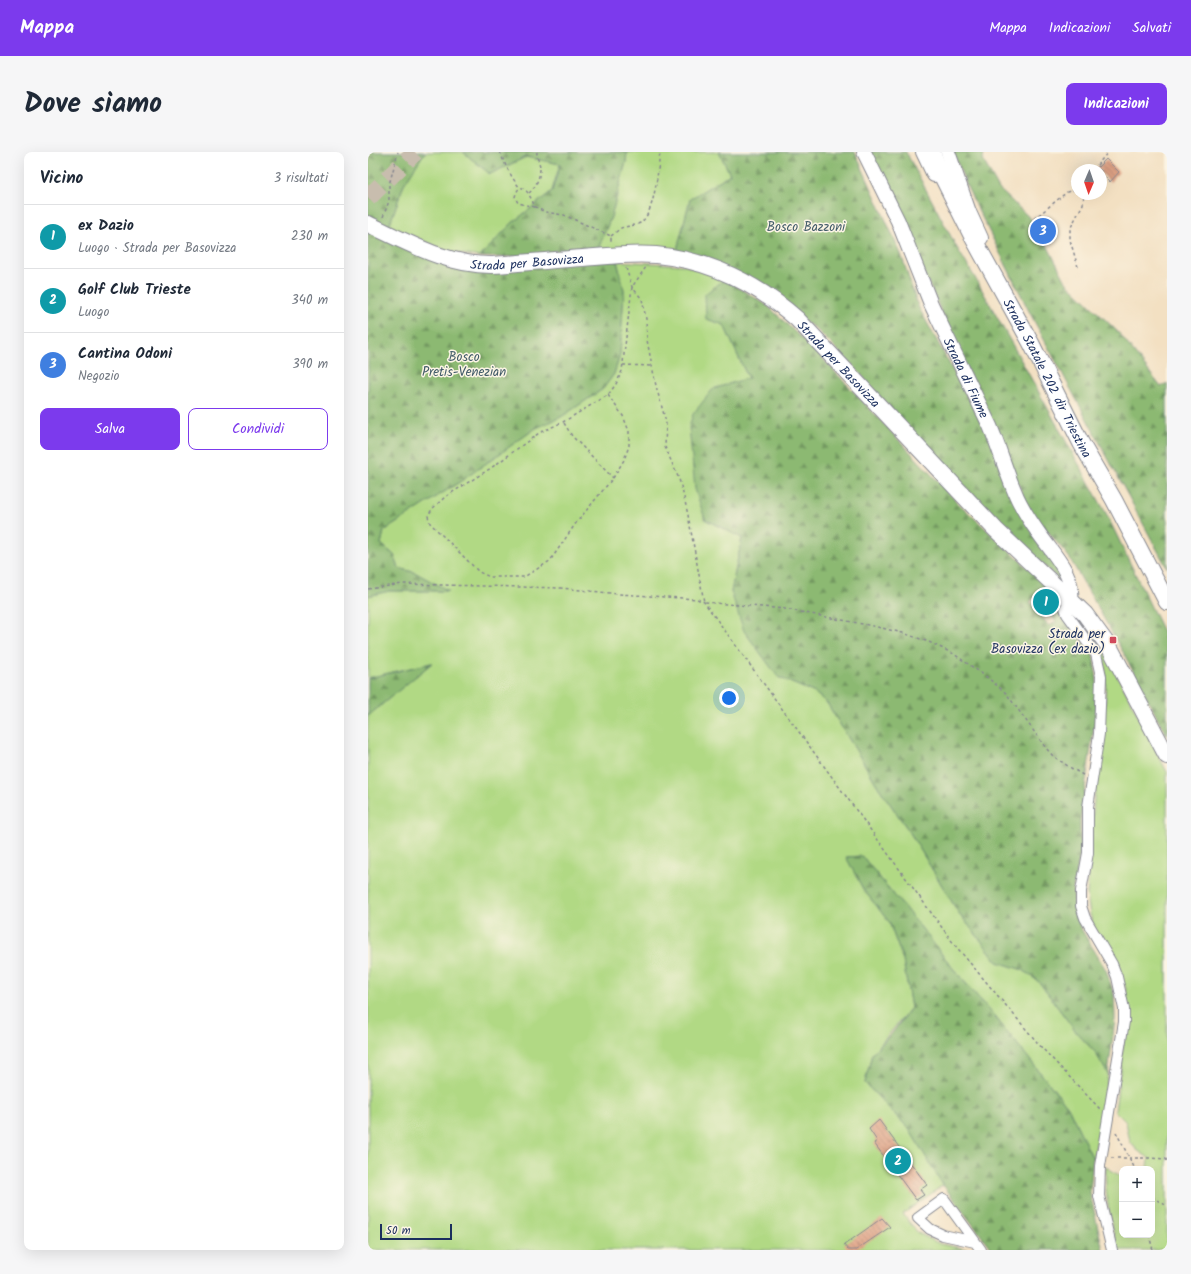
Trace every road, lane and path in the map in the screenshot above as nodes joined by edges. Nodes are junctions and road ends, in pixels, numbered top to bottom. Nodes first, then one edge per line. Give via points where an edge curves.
1 (398, 152) edge
2 (500, 152) edge
3 (537, 152) edge
4 (660, 152) edge
5 (864, 152) edge
6 (923, 152) edge
7 (932, 152) edge
8 (948, 152) edge
9 (1108, 152) edge
10 (1098, 164) edge
11 (521, 189) junction
12 (1071, 191) edge
13 (529, 193) junction
14 (1083, 200) edge
15 (535, 207) junction
16 (1034, 219) dead end
17 (369, 225) edge
18 (611, 236) junction
19 (972, 236) junction
20 (618, 255) junction
21 (657, 256) junction
22 (1078, 267) dead end
23 (632, 287) junction
24 (1025, 332) junction
25 (623, 365) junction
26 (652, 366) junction
27 (608, 395) junction
28 (564, 422) junction
29 (613, 478) junction
30 (368, 589) edge
31 (1071, 600) junction
32 (704, 602) junction
33 (1167, 602) edge
34 (1167, 756) edge
35 (1093, 780) junction
36 (1108, 1118) junction
37 (1107, 1158) dead end
38 (1131, 1159) junction
39 (1167, 1162) edge
40 (1134, 1166) edge
41 (1155, 1199) edge
42 (1167, 1206) edge
43 (1150, 1238) edge
44 (978, 1246) edge
45 (1112, 1250) edge
46 (1153, 1250) edge

1 - 17 path via 389,185 389,201 382,220
2 - 11 path via 513,180
3 - 13 path via 539,178
4 - 18 path via 648,215 640,223 620,229
5 - 31 street, Strada di Fiume via 898,221 932,304 993,433 1022,508 1070,581
6 - 19 street via 944,196
7 - 19 main road, Strada Statale 202 dir Triestina
8 - 24 street via 969,212
9 - 10 path
11 - 13 path
11 - 15 path via 516,192 518,203
12 - 16 path
13 - 15 path
14 - 22 path via 1070,229 1070,240
15 - 18 path via 545,212 564,215
17 - 20 main road, Strada per Basovizza via 453,261 470,264 492,265
18 - 20 path
19 - 24 main road, Strada Statale 202 dir Triestina
20 - 21 main road, Strada per Basovizza
20 - 23 path
21 - 23 path
21 - 31 main road, Strada per Basovizza via 695,262 725,273 764,294 788,311 996,530
23 - 25 path
23 - 26 path via 642,299
24 - 33 main road, Strada Statale 202 dir Triestina via 1081,443
25 - 26 path
25 - 27 path via 616,384
26 - 32 path via 666,422 665,447 684,497
27 - 28 path
27 - 29 path via 623,416 629,431 629,446
28 - 29 path via 572,436
28 - 29 path via 539,433 445,497 428,516 430,524 479,572 490,577 524,577 550,561 576,523
30 - 32 path via 403,584 561,588 697,599
31 - 34 main road, Strada per Basovizza via 1090,620 1110,648
31 - 35 street via 1065,608 1066,614 1096,654 1101,676 1099,734
32 - 35 path via 785,609 873,626 929,642 954,654 1006,693 1053,756
32 - 36 path via 954,944 1042,1048
35 - 36 street via 1088,807 1088,853 1081,906 1085,918 1112,964 1124,1010
36 - 38 path
36 - 45 street via 1100,1166 1099,1196
37 - 38 path
38 - 39 path via 1166,1159
38 - 40 path
41 - 42 path
43 - 46 path
44 - 44 street via 944,1199 918,1218 930,1229

